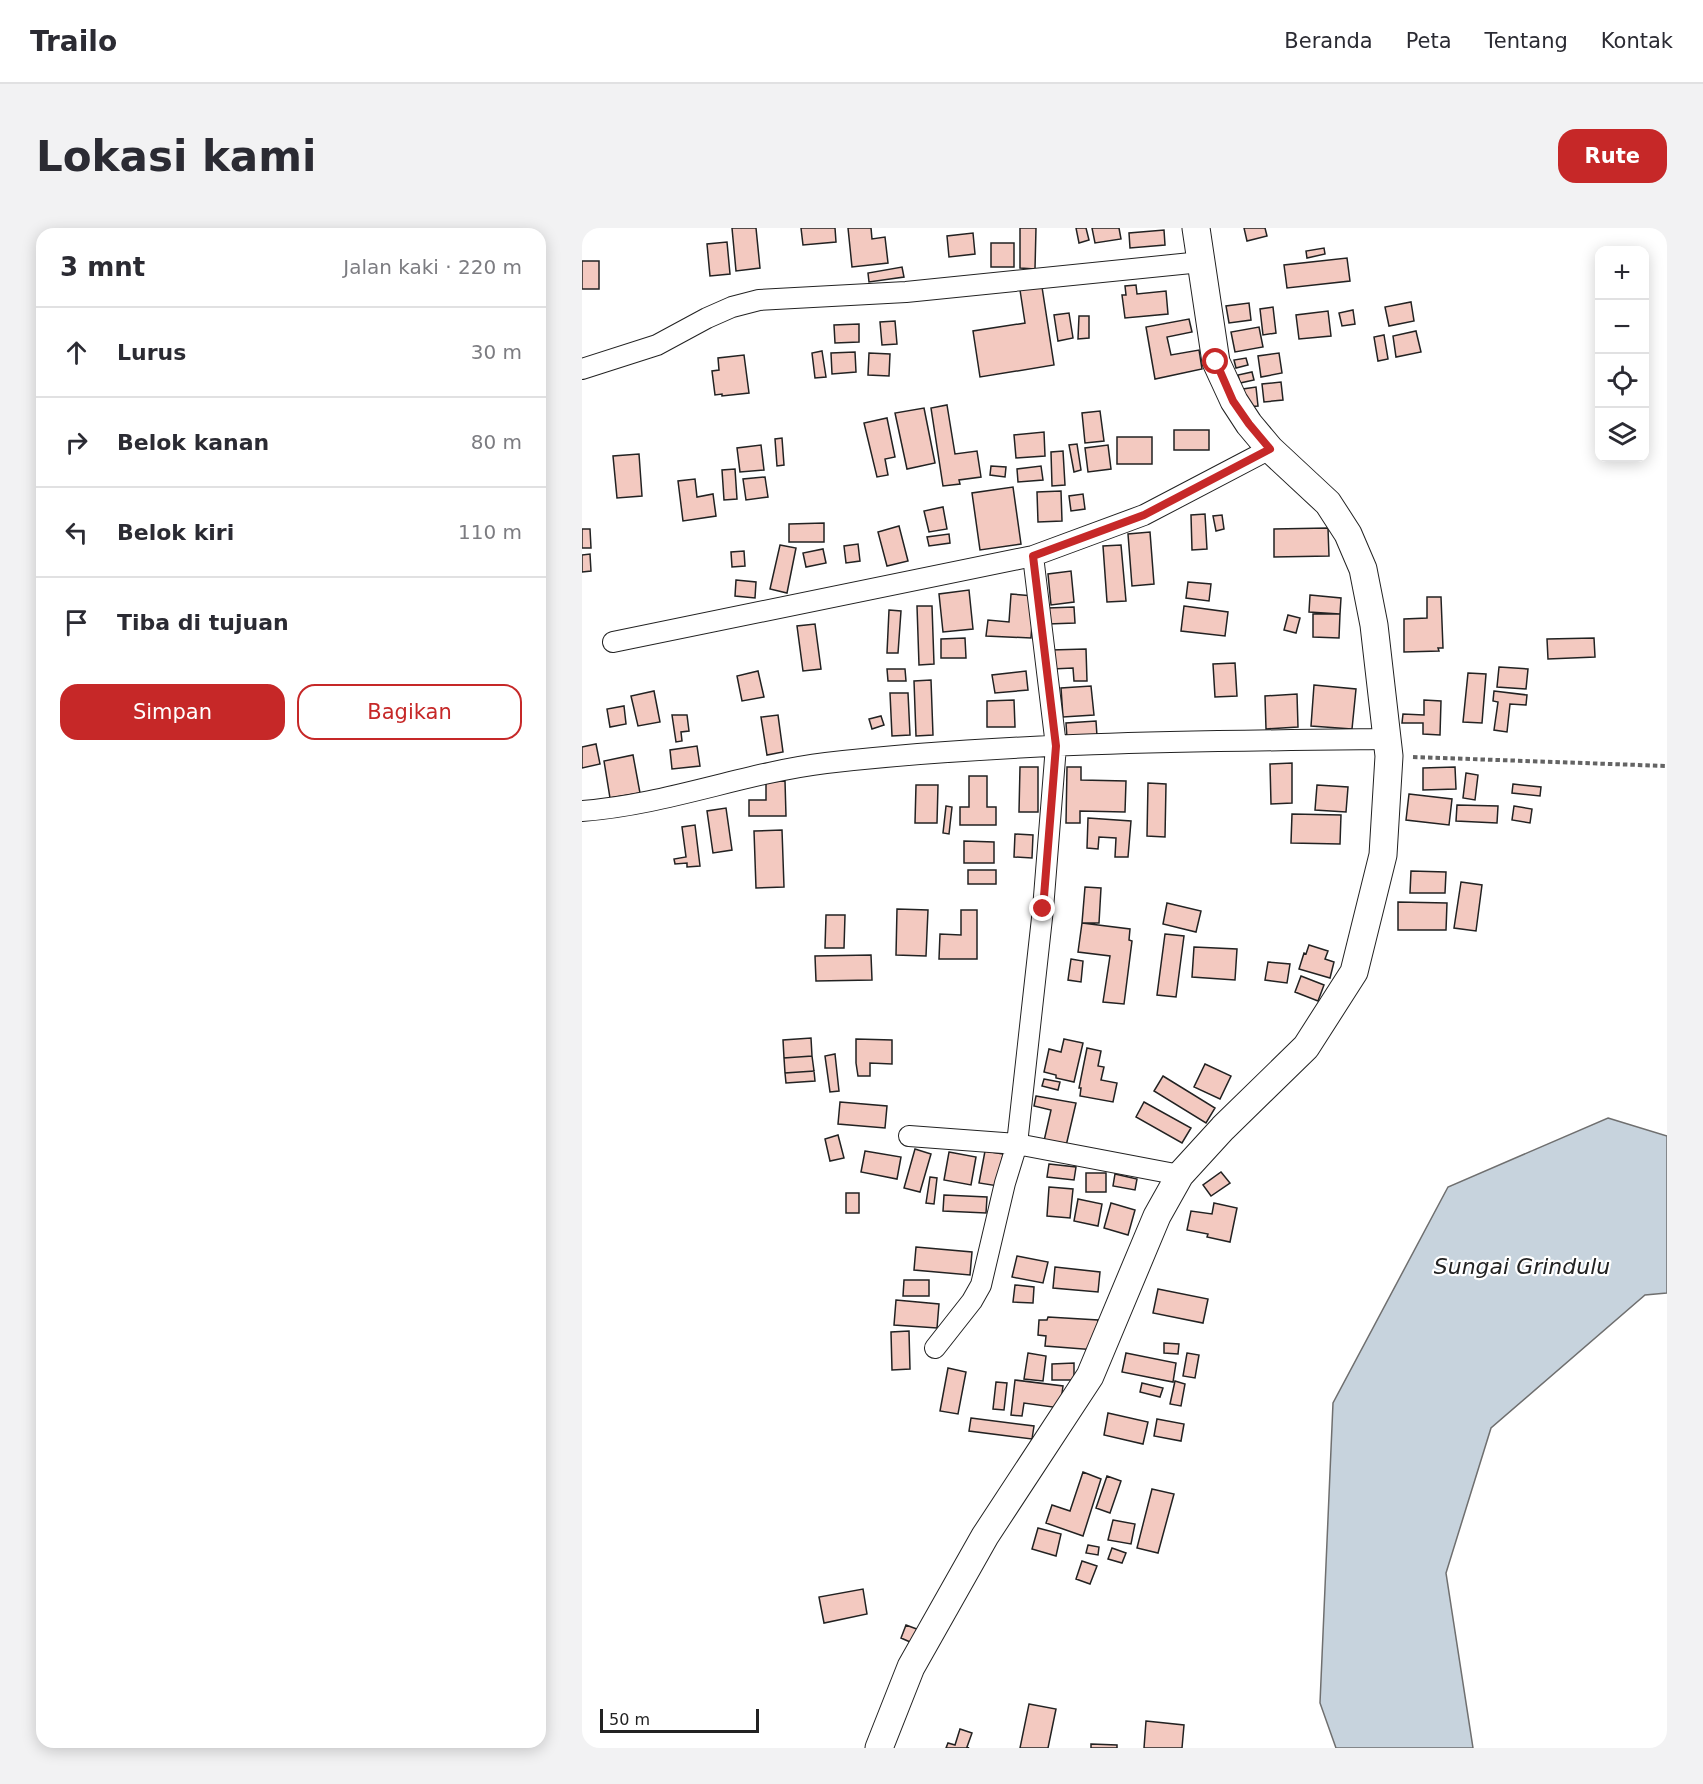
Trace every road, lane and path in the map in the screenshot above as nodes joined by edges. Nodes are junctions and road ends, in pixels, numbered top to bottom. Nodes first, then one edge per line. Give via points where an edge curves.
1 (1196, 228) edge
2 (1201, 261) junction
3 (582, 369) edge
4 (1270, 449) junction
5 (1033, 556) junction
6 (614, 642) dead end
7 (1056, 746) junction
8 (1388, 748) junction
9 (1667, 766) edge
10 (582, 811) edge
11 (909, 1136) dead end
12 (1017, 1144) junction
13 (1180, 1176) junction
14 (934, 1348) dead end
15 (879, 1748) edge

1 - 2 street
2 - 3 street via 906,292 759,300 732,306 657,345
2 - 4 street via 1216,362 1233,401
4 - 5 street via 1144,515
4 - 8 street via 1328,503 1348,534 1363,569 1374,625
5 - 6 street
5 - 7 street
7 - 8 street via 1130,742
7 - 10 street via 898,755 802,766 616,808
7 - 12 street
8 - 9 path
8 - 13 street via 1383,855 1354,972 1306,1047
11 - 12 street
12 - 13 street
12 - 14 street via 981,1285
13 - 15 street via 1157,1216 1090,1376 985,1536 911,1667

